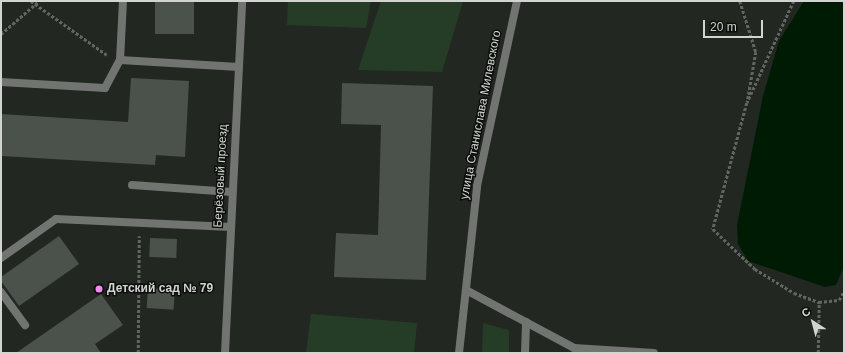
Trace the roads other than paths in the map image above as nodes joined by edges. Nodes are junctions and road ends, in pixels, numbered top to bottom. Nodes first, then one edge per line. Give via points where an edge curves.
1 (123, 1) edge
2 (242, 1) edge
3 (516, 1) edge
4 (120, 60) junction
5 (238, 68) junction
6 (1, 82) edge
7 (132, 185) dead end
8 (232, 192) junction
9 (231, 227) junction
10 (1, 258) edge
11 (466, 290) junction
12 (1, 292) edge
13 (526, 322) junction
14 (25, 325) dead end
15 (225, 353) edge
16 (459, 353) edge
17 (525, 353) edge
18 (654, 353) edge

1 - 4 street
2 - 5 street, Берёзовый проезд
3 - 11 street, улица Станислава Милевского via 476,186
4 - 5 street
4 - 6 street via 105,88
5 - 8 street, Берёзовый проезд
7 - 8 street
8 - 9 street, Берёзовый проезд
9 - 10 street via 56,219
9 - 15 street, Берёзовый проезд
11 - 13 street
11 - 16 street, улица Станислава Милевского
12 - 14 street
13 - 17 street
13 - 18 street via 574,348

